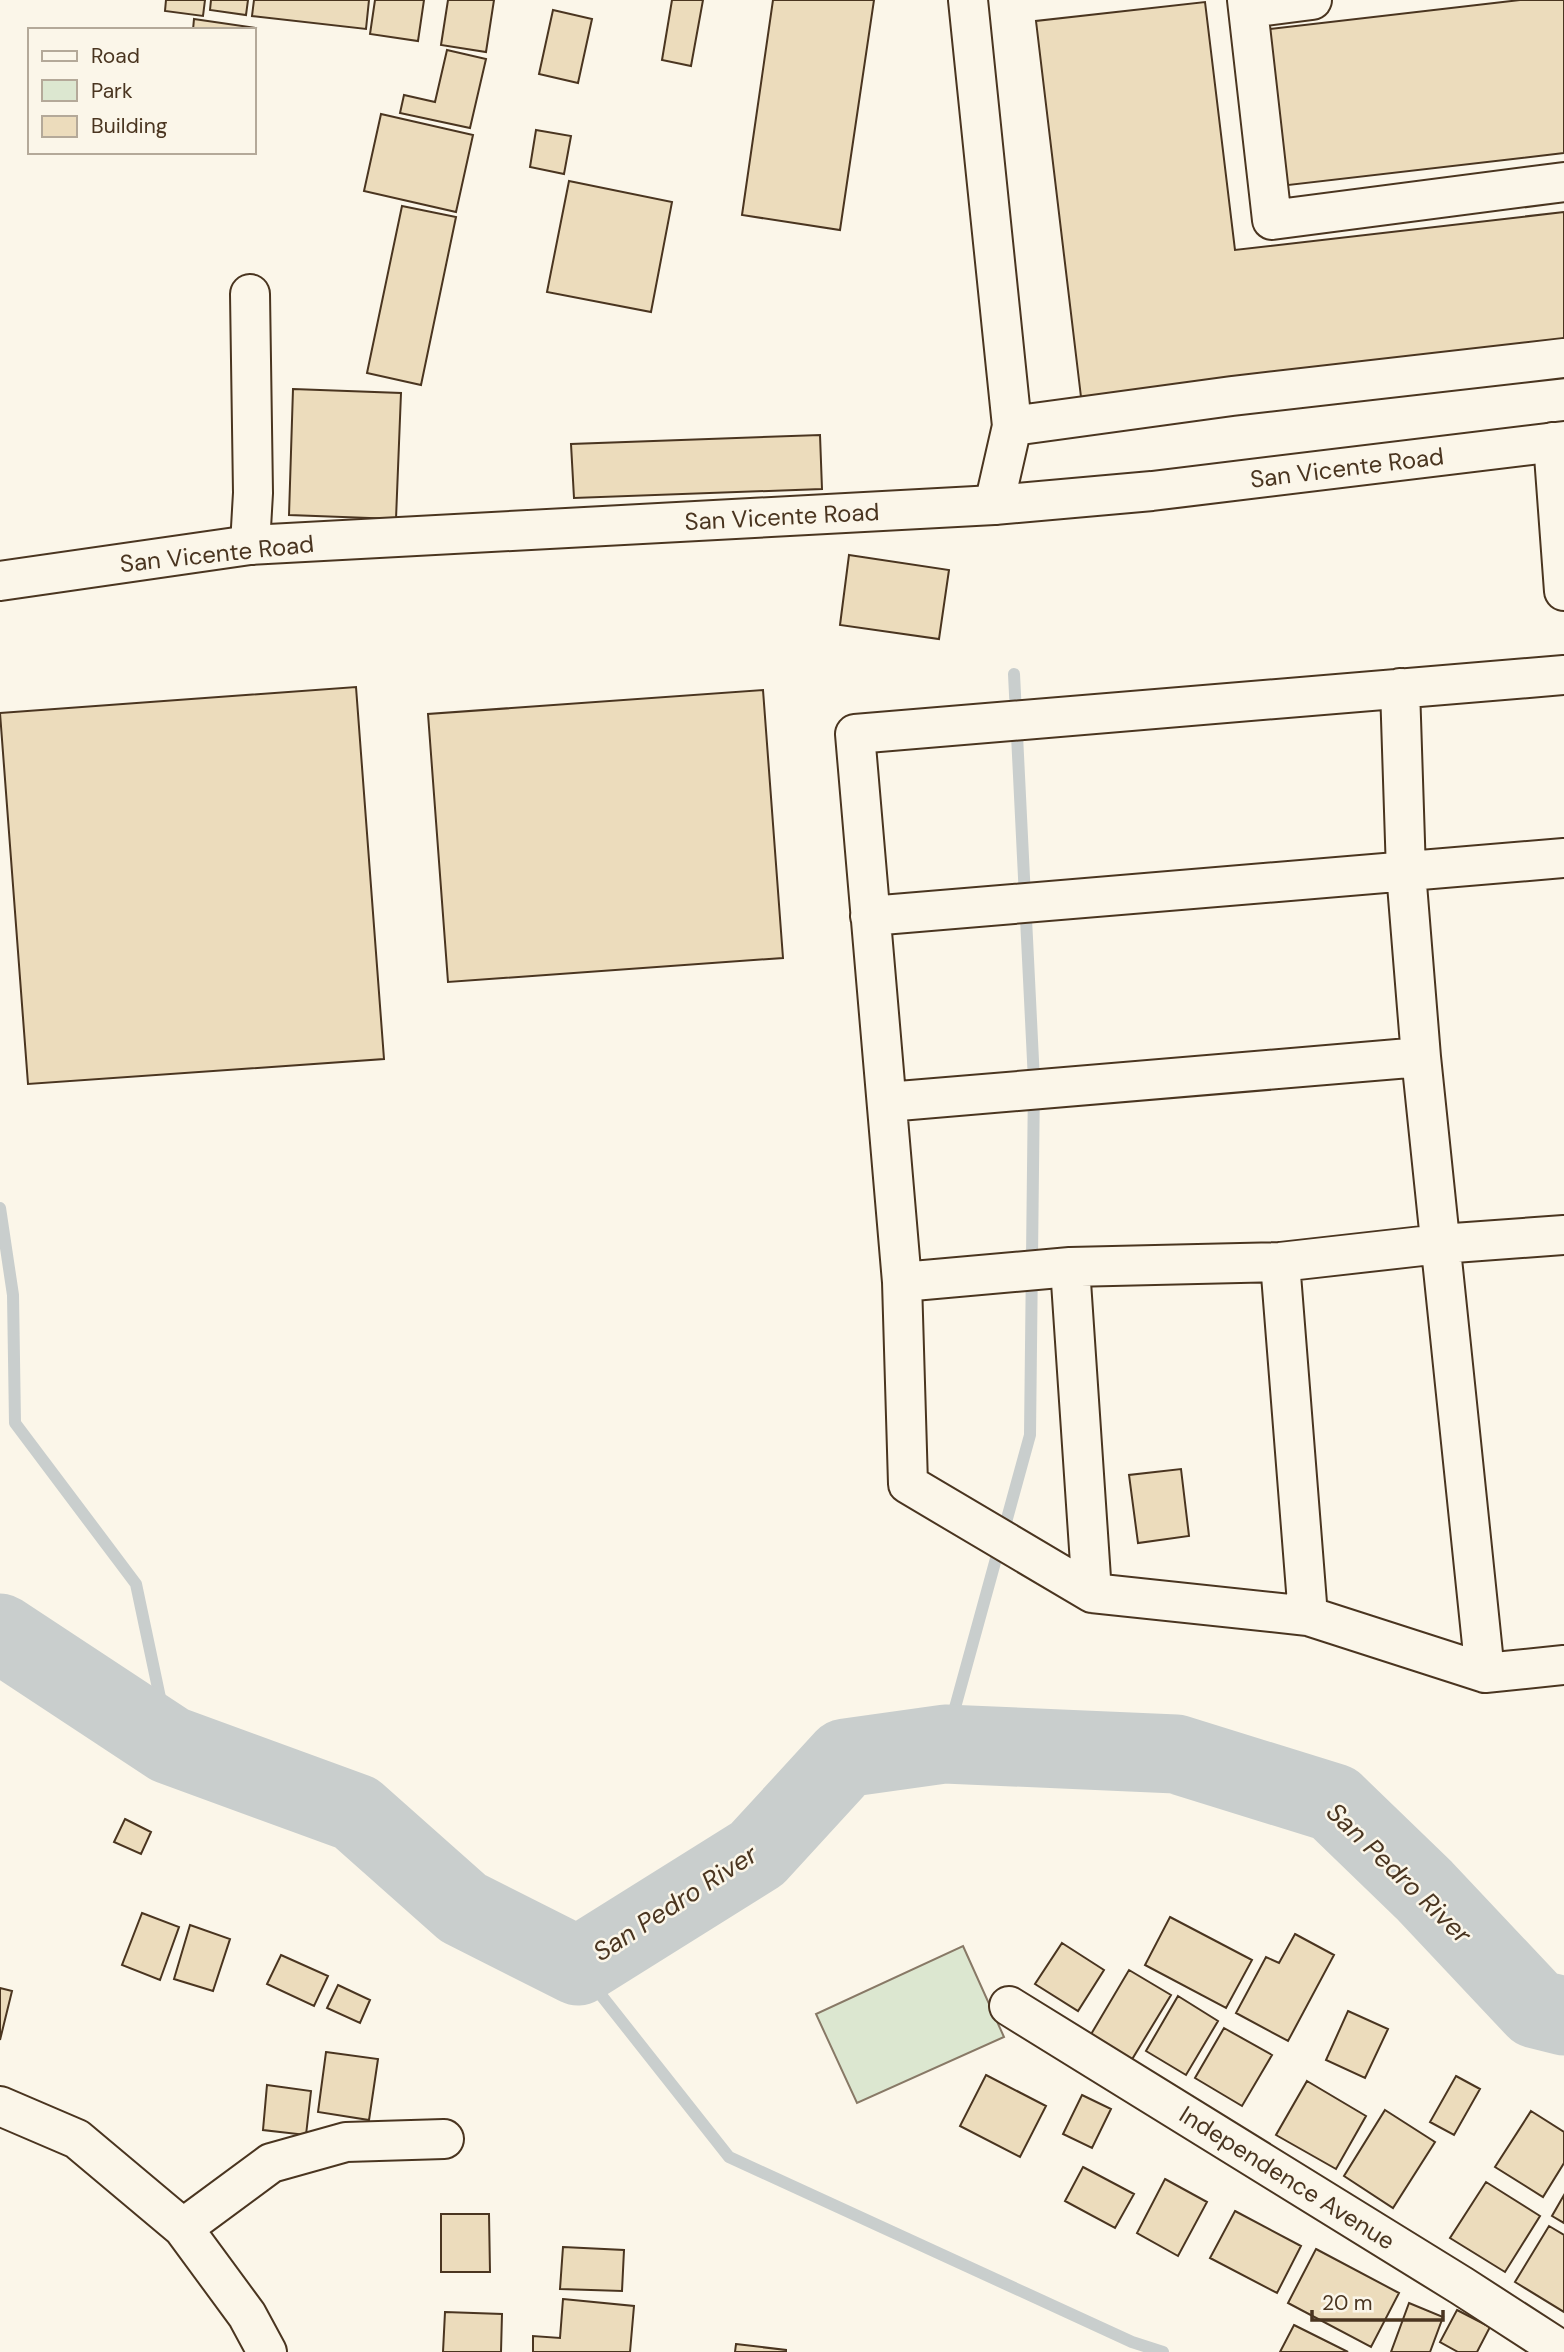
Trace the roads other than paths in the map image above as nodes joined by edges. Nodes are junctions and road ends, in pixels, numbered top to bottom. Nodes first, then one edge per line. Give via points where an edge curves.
1 (968, 0) edge
2 (1312, 0) edge
3 (1247, 4) edge
4 (1564, 182) edge
5 (250, 294) dead end
6 (1564, 358) edge
7 (1012, 426) junction
8 (1558, 442) edge
9 (994, 505) junction
10 (250, 545) junction
11 (0, 581) edge
12 (1564, 591) edge
13 (1564, 675) edge
14 (1400, 688) junction
15 (1564, 858) edge
16 (1406, 872) junction
17 (870, 916) junction
18 (1421, 1057) junction
19 (887, 1102) junction
20 (1564, 1235) edge
21 (1440, 1244) junction
22 (1280, 1262) junction
23 (1070, 1267) junction
24 (902, 1282) junction
25 (1092, 1593) junction
26 (1308, 1616) junction
27 (1564, 1665) edge
28 (1485, 1673) junction
29 (1009, 2006) dead end
30 (0, 2106) edge
31 (444, 2139) dead end
32 (183, 2228) junction
33 (267, 2352) edge
34 (1564, 2352) edge

1 - 7 street
2 - 3 street
3 - 4 street via 1272,220
5 - 10 street
6 - 7 street
7 - 9 street
8 - 9 street, San Vicente Road via 1152,491
8 - 12 street
9 - 10 street, San Vicente Road
10 - 11 street, San Vicente Road
13 - 14 street
14 - 16 street
14 - 17 street via 855,734
15 - 16 street
16 - 17 street
16 - 18 street
17 - 19 street
18 - 19 street
18 - 21 street
19 - 24 street
20 - 21 street
21 - 22 street
21 - 28 street
22 - 23 street
22 - 26 street
23 - 24 street
23 - 25 street
24 - 25 street via 908,1484
25 - 26 street
26 - 28 street
27 - 28 street
29 - 34 street, Independence Avenue
30 - 32 street via 77,2139
31 - 32 street via 346,2142 271,2163
32 - 33 street via 247,2315

